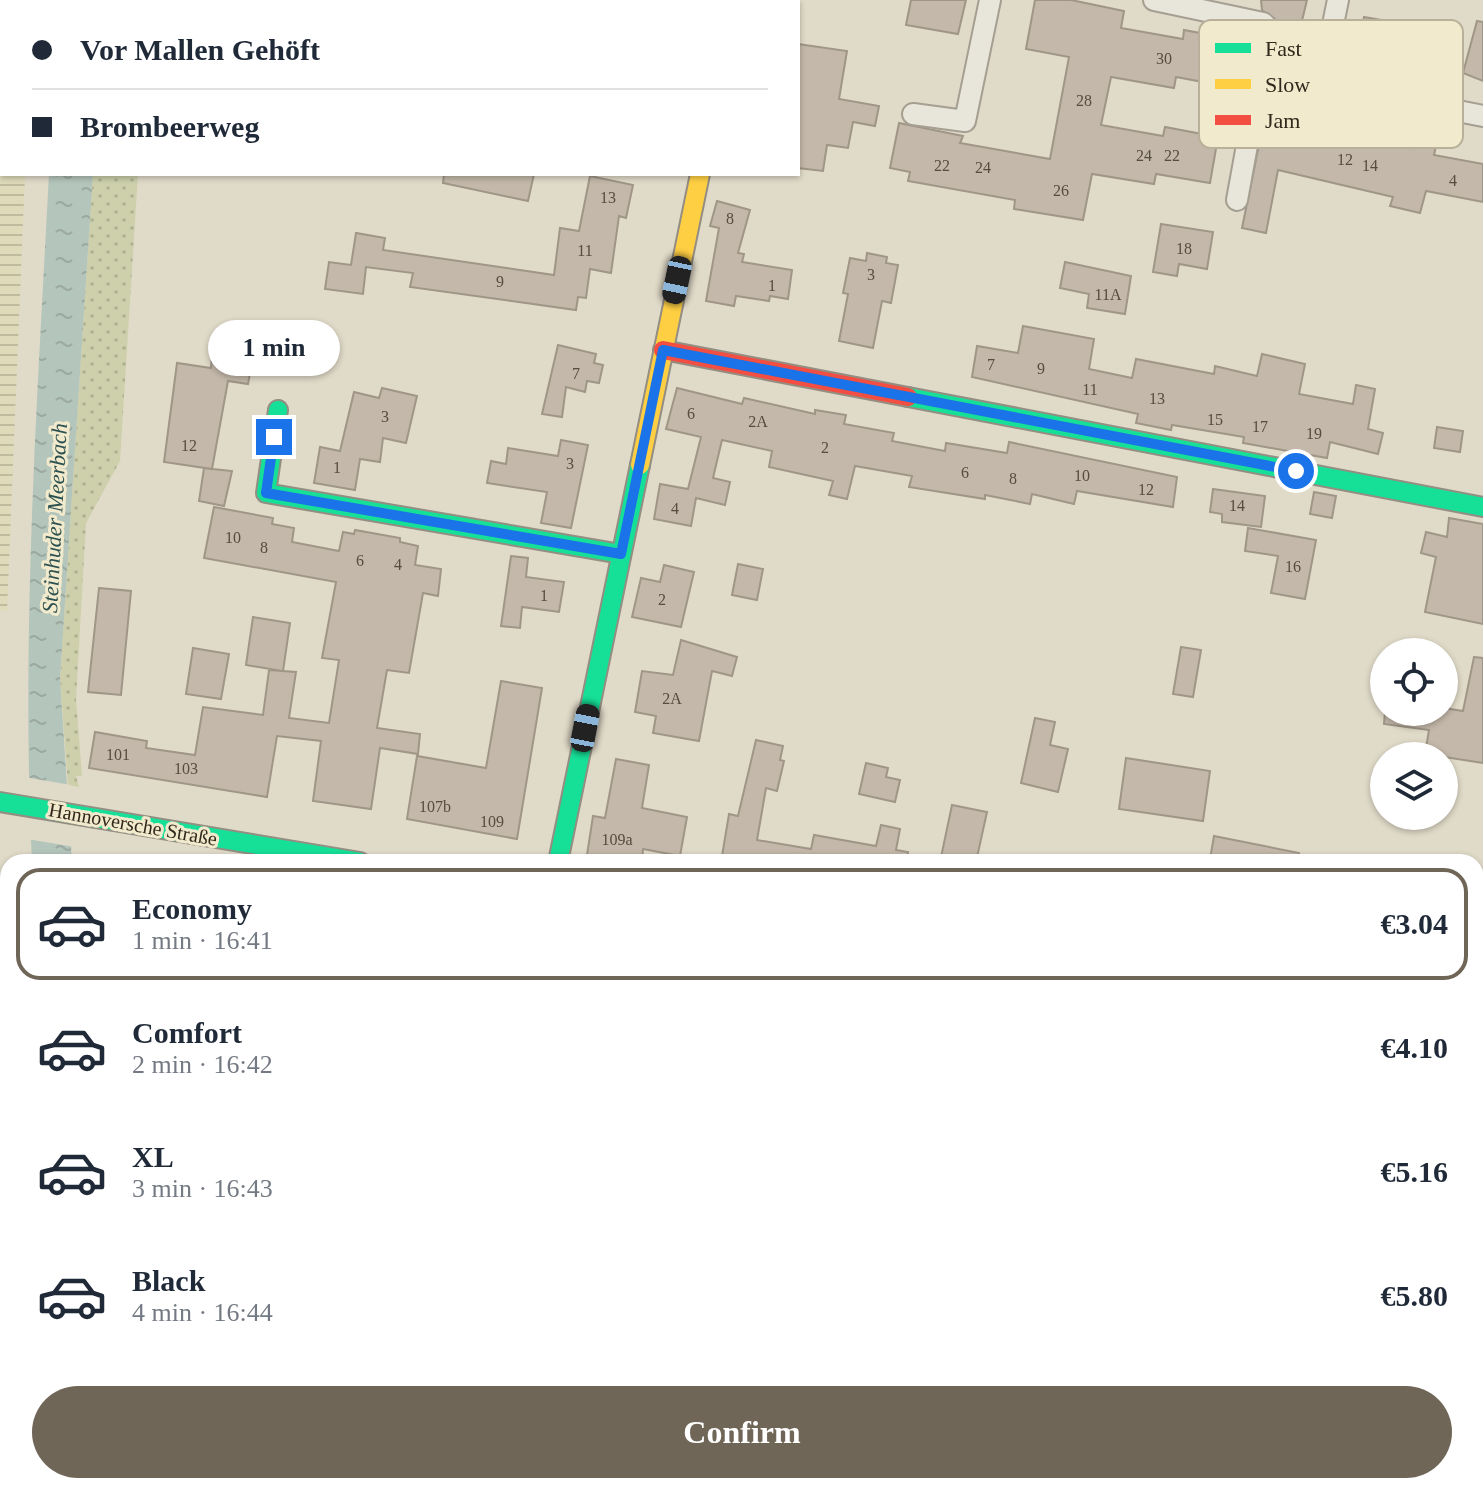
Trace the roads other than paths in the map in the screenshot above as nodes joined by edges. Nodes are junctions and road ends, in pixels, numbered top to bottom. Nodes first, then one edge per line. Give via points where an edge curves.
1 (990, 0) edge
2 (1154, 0) edge
3 (1338, 0) edge
4 (1249, 20) edge
5 (1334, 20) edge
6 (1463, 112) edge
7 (913, 114) dead end
8 (1483, 116) edge
9 (1246, 148) edge
10 (700, 176) edge
11 (1237, 200) dead end
12 (663, 350) junction
13 (278, 410) dead end
14 (1483, 507) edge
15 (621, 554) junction
16 (0, 802) edge
17 (270, 854) edge
18 (560, 854) edge

1 - 7 street via 965,121
2 - 4 street
3 - 5 street
6 - 8 street
9 - 11 street
10 - 12 street
12 - 14 street
12 - 15 street
13 - 15 street via 266,493
15 - 18 street
16 - 17 street, Hannoversche Straße

